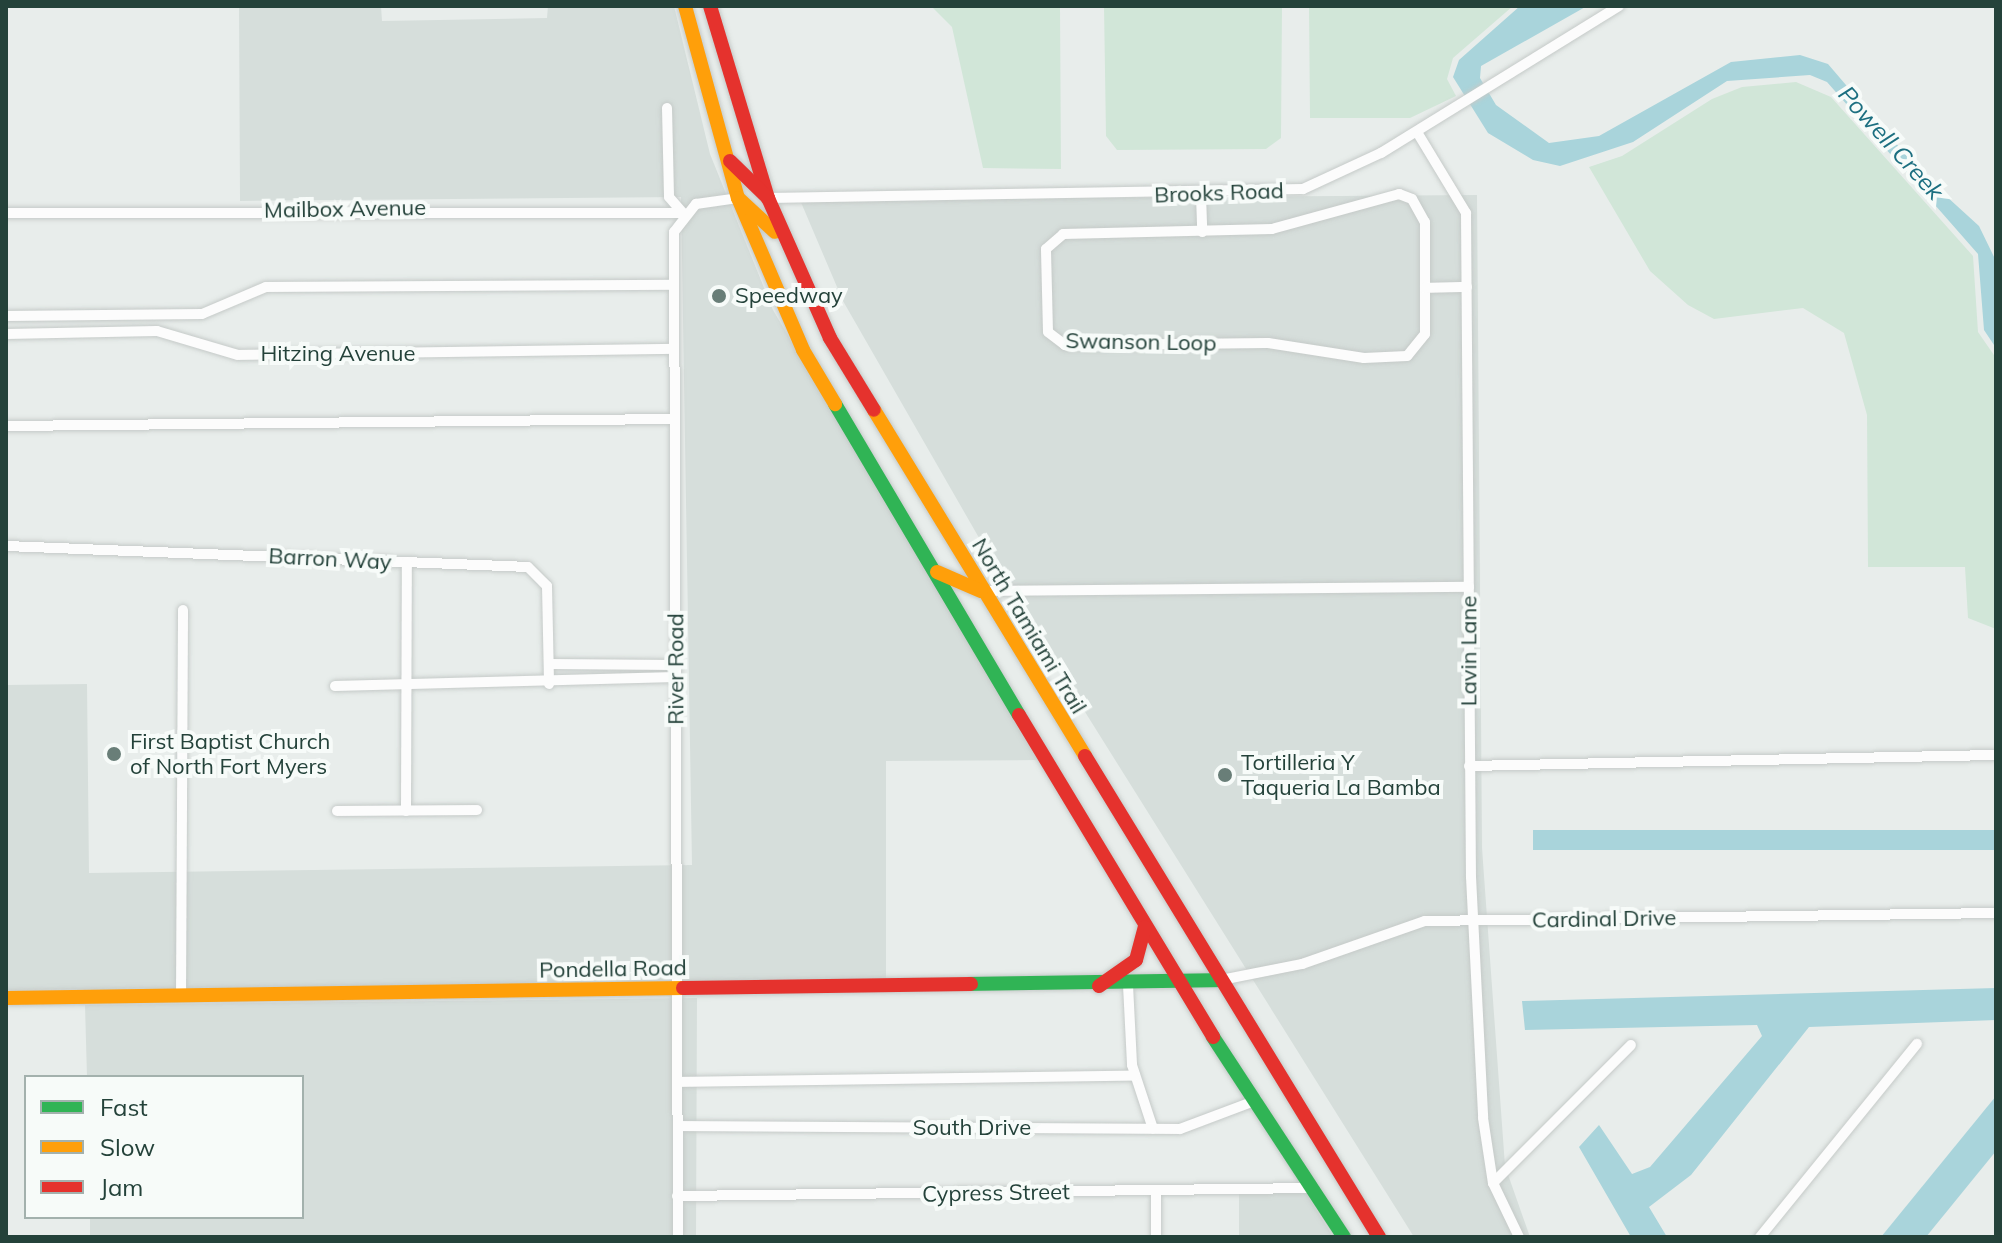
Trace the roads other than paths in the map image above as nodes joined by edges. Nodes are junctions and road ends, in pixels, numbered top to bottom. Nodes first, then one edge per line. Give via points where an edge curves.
1 (685, 6) edge
2 (710, 6) edge
3 (1619, 6) edge
4 (667, 108) dead end
5 (1417, 132) junction
6 (722, 150) junction
7 (1201, 195) junction
8 (738, 198) junction
9 (768, 198) junction
10 (6, 213) edge
11 (683, 213) junction
12 (1202, 232) junction
13 (789, 248) junction
14 (674, 285) junction
15 (1467, 287) junction
16 (1425, 288) junction
17 (6, 316) edge
18 (6, 334) edge
19 (674, 349) junction
20 (674, 419) junction
21 (6, 426) edge
22 (6, 546) edge
23 (407, 562) junction
24 (930, 566) junction
25 (1469, 587) junction
26 (981, 591) junction
27 (183, 610) dead end
28 (609, 663) junction
29 (549, 664) junction
30 (676, 671) junction
31 (610, 680) junction
32 (549, 684) junction
33 (335, 686) dead end
34 (407, 686) junction
35 (1996, 755) edge
36 (1469, 766) junction
37 (477, 810) dead end
38 (337, 811) dead end
39 (406, 811) junction
40 (1996, 913) edge
41 (1474, 920) junction
42 (1145, 927) junction
43 (1221, 980) junction
44 (1128, 985) junction
45 (1179, 985) junction
46 (1099, 986) junction
47 (676, 990) junction
48 (181, 996) junction
49 (6, 998) edge
50 (1917, 1044) dead end
51 (1631, 1045) dead end
52 (1135, 1076) junction
53 (678, 1082) junction
54 (1259, 1099) junction
55 (678, 1126) junction
56 (1153, 1129) junction
57 (1493, 1183) junction
58 (1314, 1188) junction
59 (1156, 1192) junction
60 (677, 1196) junction
61 (678, 1237) edge
62 (1156, 1237) edge
63 (1344, 1237) edge
64 (1379, 1237) edge
65 (1519, 1237) edge
66 (1760, 1237) edge

1 - 6 main road
2 - 9 main road, North Tamiami Trail
3 - 5 street, Brooks Road
4 - 11 street via 669,197
5 - 7 street, Brooks Road via 1312,186
5 - 15 street, Lavin Lane via 1466,213
6 - 8 main road
6 - 9 main road
7 - 9 street, Brooks Road
7 - 12 street
8 - 11 street via 707,199
8 - 13 main road via 760,211
8 - 24 main road via 803,350
9 - 13 main road, North Tamiami Trail
10 - 11 street, Mailbox Avenue
11 - 14 street, River Road via 674,232
12 - 16 street, Swanson Loop via 1304,222 1399,194 1412,199 1425,222
12 - 16 street, Swanson Loop via 1057,236 1045,259 1052,338 1065,345 1268,343 1364,358 1407,356 1423,344
13 - 26 main road, North Tamiami Trail via 830,338
14 - 17 street via 266,287 202,314
14 - 19 street, River Road
15 - 16 street
15 - 25 street, Lavin Lane
18 - 19 street, Hitzing Avenue via 157,331 238,355
19 - 20 street, River Road
20 - 21 street
20 - 30 street, River Road
22 - 23 street, Barron Way
23 - 29 street, Barron Way via 541,573
23 - 34 street
24 - 26 main road via 956,585
24 - 42 main road
25 - 26 street
25 - 36 street, Lavin Lane
26 - 43 main road, North Tamiami Trail
27 - 48 street
28 - 29 street
28 - 30 street
28 - 31 street
29 - 32 street, Barron Way
30 - 31 street
30 - 47 street, River Road
31 - 32 street
32 - 34 street
33 - 34 street
34 - 39 street
35 - 36 street
36 - 41 street, Lavin Lane
37 - 39 street
38 - 39 street
40 - 41 street, Cardinal Drive
41 - 43 street, Cardinal Drive via 1392,927 1318,959
41 - 57 street, Lavin Lane
42 - 45 main road
42 - 46 main road via 1136,960
43 - 45 main road, Pondella Road
43 - 64 main road, North Tamiami Trail
44 - 45 main road, Pondella Road
44 - 46 main road, Pondella Road
44 - 52 street
45 - 54 main road
46 - 47 main road, Pondella Road
47 - 48 main road, Pondella Road
47 - 53 street, River Road
48 - 49 main road, Pondella Road
50 - 66 street
51 - 57 street
52 - 53 street
52 - 56 street
53 - 55 street, River Road
54 - 56 street, South Drive via 1219,1119
54 - 58 main road
55 - 56 street, South Drive
55 - 60 street, River Road
57 - 65 street
58 - 59 street, Cypress Street
58 - 63 main road
59 - 60 street, Cypress Street
59 - 62 street
60 - 61 street, River Road

